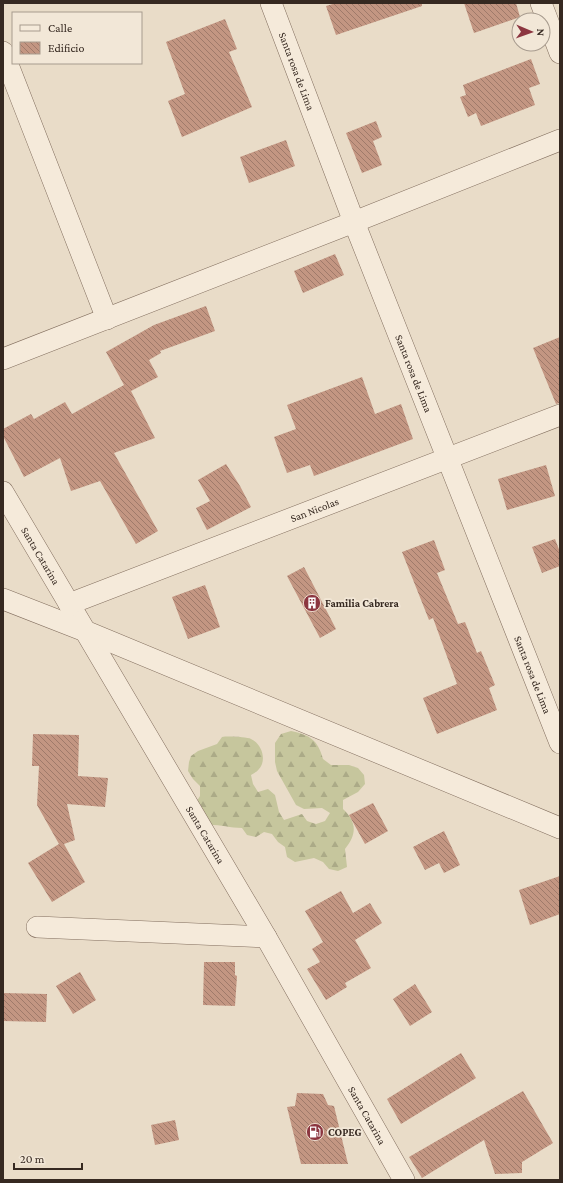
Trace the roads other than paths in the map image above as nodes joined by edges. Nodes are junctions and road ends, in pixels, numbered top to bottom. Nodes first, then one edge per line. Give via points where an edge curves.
1 (271, 3) edge
2 (541, 3) edge
3 (3, 52) edge
4 (560, 53) edge
5 (560, 140) edge
6 (354, 222) junction
7 (107, 319) junction
8 (3, 359) edge
9 (560, 415) edge
10 (448, 458) junction
11 (3, 492) edge
12 (3, 599) edge
13 (69, 604) junction
14 (85, 631) junction
15 (560, 743) edge
16 (560, 828) edge
17 (37, 927) dead end
18 (266, 937) junction
19 (404, 1180) edge

1 - 6 street, Santa rosa de Lima
2 - 4 street
3 - 7 street
5 - 6 street
6 - 7 street
6 - 10 street, Santa rosa de Lima
7 - 8 street
9 - 10 street, San Nicolas
10 - 13 street, San Nicolas
10 - 15 street, Santa rosa de Lima
11 - 13 street, Santa Catarina
12 - 14 street
13 - 14 street, Santa Catarina
14 - 16 street
14 - 18 street, Santa Catarina
17 - 18 street
18 - 19 street, Santa Catarina

